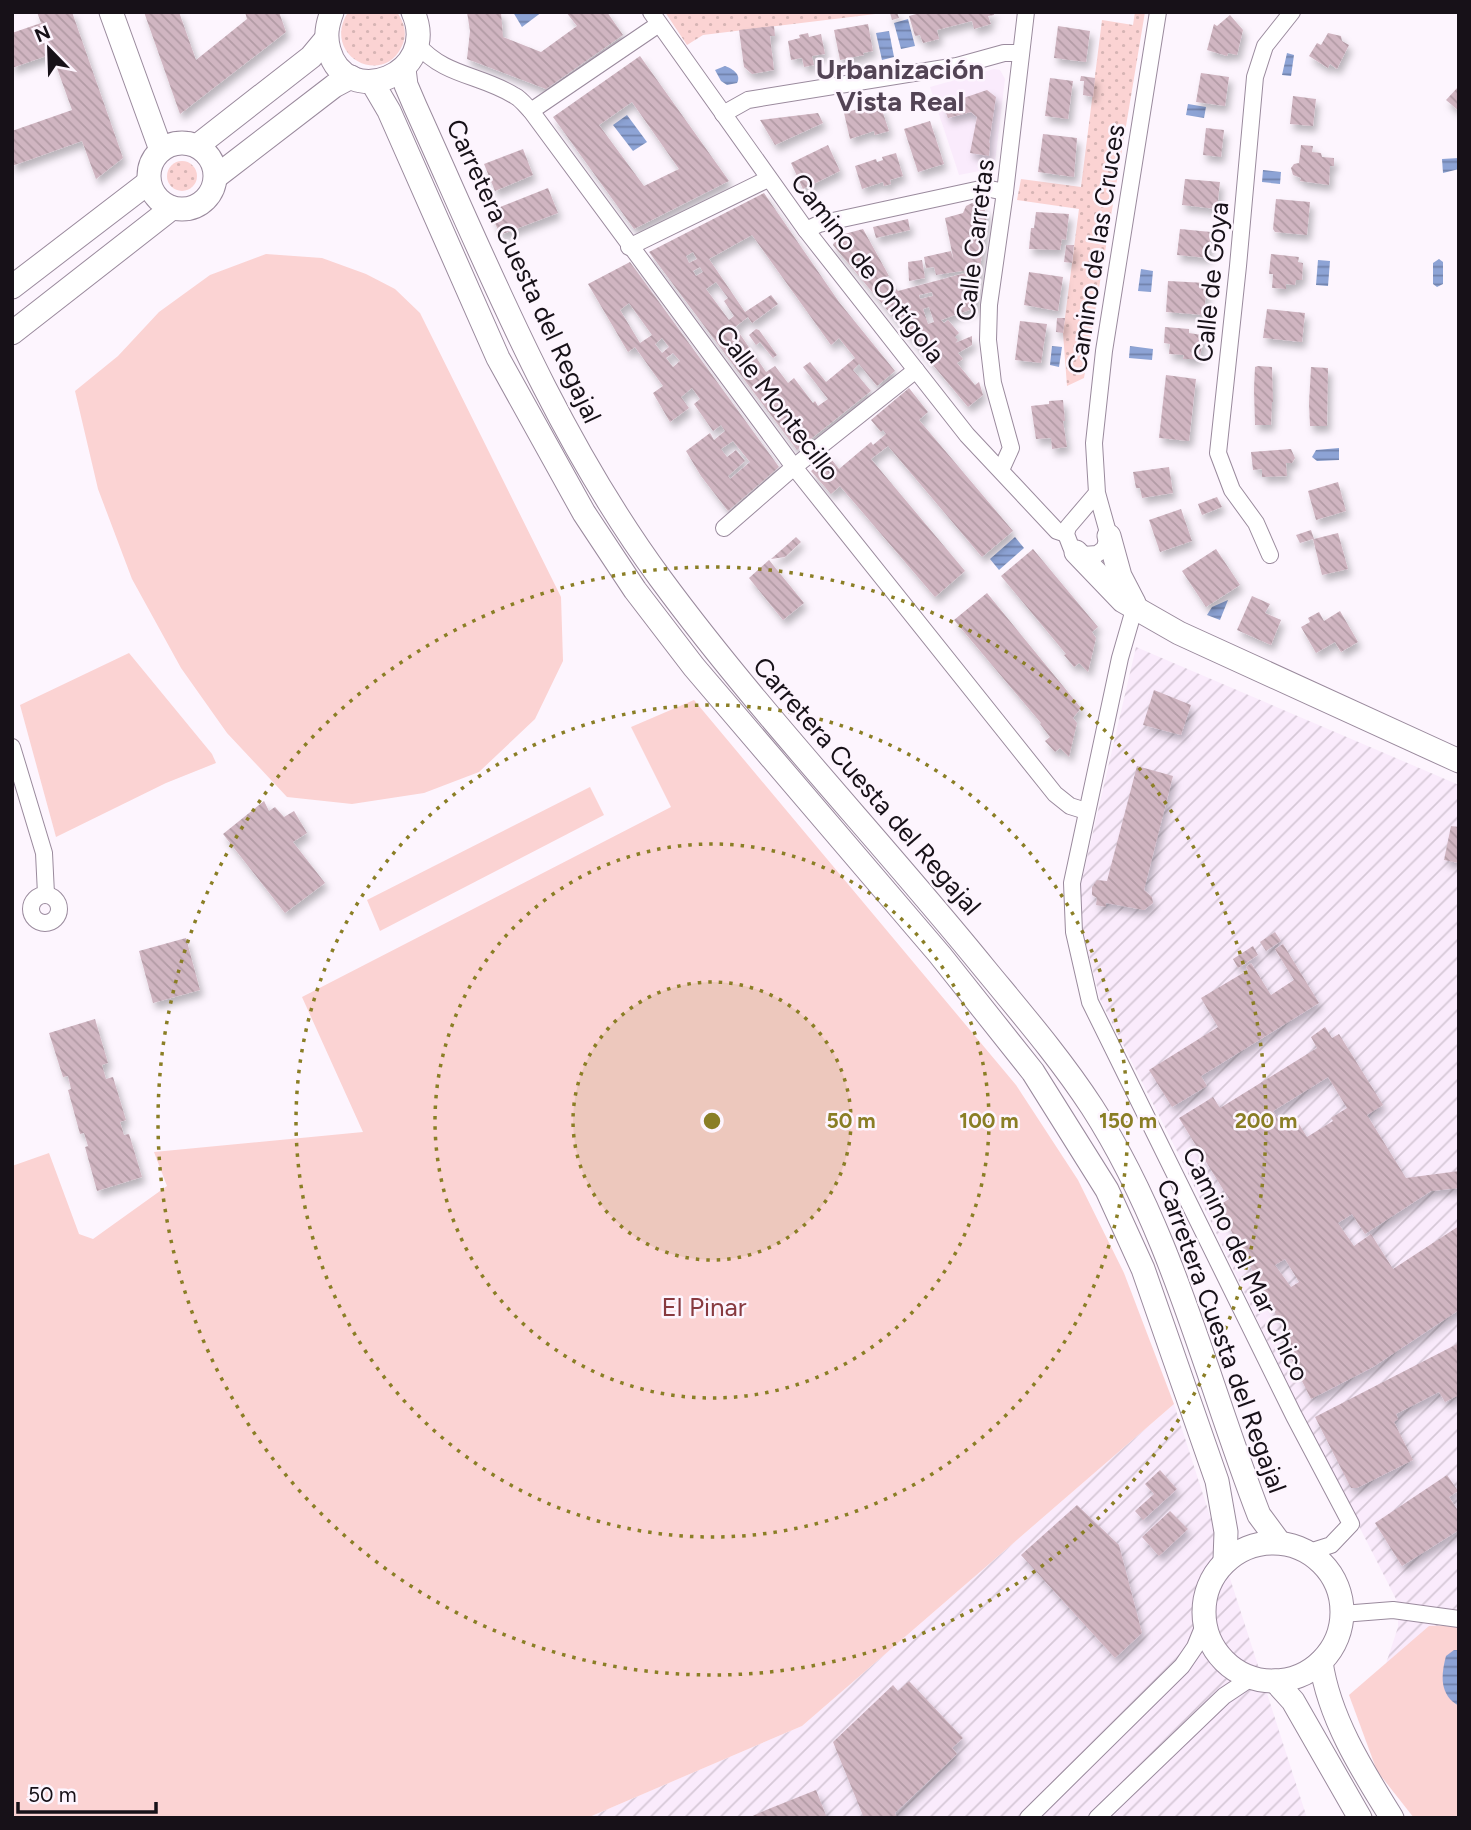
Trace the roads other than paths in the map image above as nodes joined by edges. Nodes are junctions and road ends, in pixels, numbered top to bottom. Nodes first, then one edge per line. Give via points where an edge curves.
1 (111, 12) edge
2 (332, 12) edge
3 (1026, 12) edge
4 (1158, 12) edge
5 (1292, 12) edge
6 (415, 13) edge
7 (655, 18) edge
8 (326, 39) junction
9 (418, 45) junction
10 (1021, 53) junction
11 (404, 69) junction
12 (361, 79) junction
13 (531, 111) junction
14 (723, 114) junction
15 (197, 146) junction
16 (161, 150) junction
17 (216, 176) junction
18 (768, 179) junction
19 (149, 182) junction
20 (1005, 192) junction
21 (172, 208) junction
22 (806, 230) junction
23 (629, 247) junction
24 (12, 287) edge
25 (12, 333) edge
26 (916, 370) junction
27 (794, 467) junction
28 (1001, 470) junction
29 (1097, 494) junction
30 (1078, 516) junction
31 (724, 528) dead end
32 (1107, 529) junction
33 (1071, 543) junction
34 (1270, 555) dead end
35 (1135, 606) junction
36 (12, 747) edge
37 (1459, 761) edge
38 (1086, 811) junction
39 (46, 894) dead end
40 (1279, 1542) junction
41 (1309, 1552) junction
42 (1225, 1560) junction
43 (1342, 1614) junction
44 (1459, 1619) edge
45 (1204, 1625) junction
46 (1321, 1662) junction
47 (1251, 1678) junction
48 (1275, 1681) junction
49 (1028, 1818) edge
50 (1097, 1818) edge
51 (1360, 1818) edge
52 (1392, 1818) edge

1 - 16 main road
2 - 8 main road
3 - 10 street, Calle Carretas
4 - 29 street, Camino de las Cruces via 1104,351 1094,443
5 - 34 street, Calle de Goya via 1265,46 1255,77 1218,453 1232,490 1256,523
6 - 9 main road
7 - 13 street
7 - 14 street, Camino de Ontígola
8 - 12 main road, Carretera Cuesta del Regajal via 341,70
8 - 15 main road via 311,57
9 - 11 main road
9 - 13 street, Calle Montecillo via 440,66 517,96
10 - 14 street via 748,100
10 - 20 street, Calle Carretas
11 - 12 main road via 386,79
11 - 40 main road, Carretera Cuesta del Regajal via 406,85 523,347 622,523 717,653 960,937 1092,1108 1133,1178 1168,1258 1258,1515
12 - 17 main road via 334,86
12 - 42 main road, Carretera Cuesta del Regajal via 394,123 498,358 584,513 635,590 694,667 940,955 1033,1072 1107,1190 1143,1269 1217,1481 1226,1532
13 - 23 street, Calle Montecillo
14 - 18 street, Camino de Ontígola
15 - 16 main road via 178,143
15 - 17 main road via 212,161
16 - 19 main road via 150,165
17 - 21 main road via 204,202
18 - 22 street, Camino de Ontígola
18 - 23 street
19 - 21 main road via 157,199
19 - 24 main road
20 - 22 street via 985,188
20 - 28 street, Calle Carretas via 988,340 993,383 1011,449
21 - 25 main road
22 - 26 street, Camino de Ontígola
23 - 27 street, Calle Montecillo
26 - 27 street
26 - 28 street, Camino de Ontígola
27 - 31 street
27 - 38 street, Calle Montecillo via 1055,794
28 - 33 street, Camino de Ontígola
29 - 30 street
29 - 32 street, Camino de las Cruces
30 - 32 street via 1092,514
30 - 33 street via 1072,521
32 - 33 street via 1104,549 1097,554 1090,556
32 - 35 main road via 1120,576
33 - 35 main road via 1123,601
35 - 37 main road via 1228,657
35 - 38 street, Camino del Mar Chico
36 - 39 street via 44,853
38 - 41 street, Camino del Mar Chico via 1072,883 1074,932 1090,1002 1351,1524 1331,1545
40 - 41 main road
40 - 42 main road via 1250,1546
41 - 43 main road via 1328,1569 1339,1590
42 - 45 main road via 1209,1582
43 - 44 street via 1393,1610
43 - 46 main road via 1332,1648
45 - 47 main road via 1220,1658
45 - 49 street via 1182,1665
46 - 48 main road via 1300,1676
46 - 52 main road via 1334,1712
47 - 48 main road
47 - 50 street via 1224,1696
48 - 51 main road via 1293,1701

